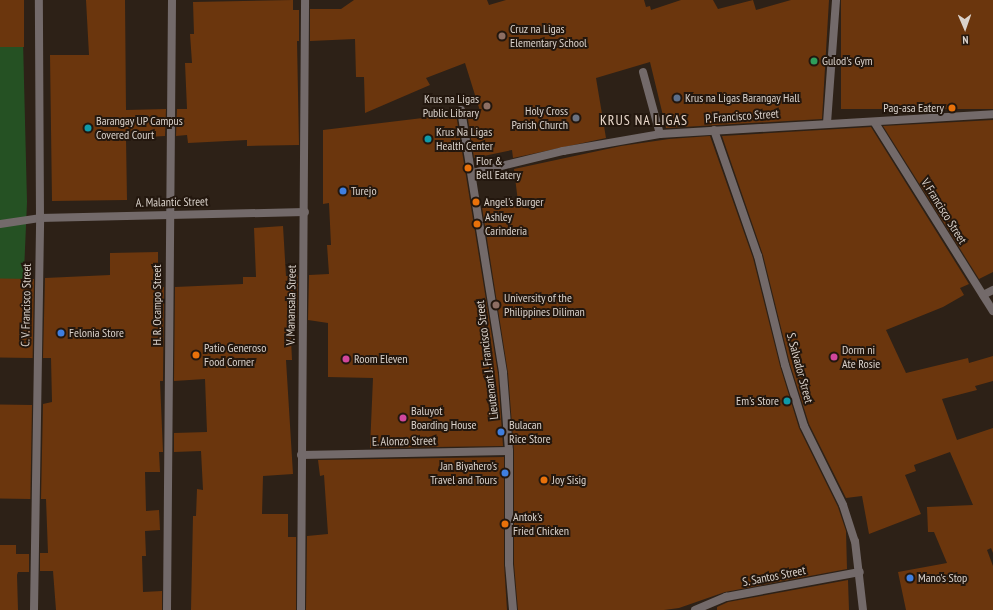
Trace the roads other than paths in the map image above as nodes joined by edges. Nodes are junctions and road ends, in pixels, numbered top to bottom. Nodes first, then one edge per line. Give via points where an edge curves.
1 (39, 0) edge
2 (172, 0) edge
3 (305, 0) edge
4 (836, 0) edge
5 (643, 72) dead end
6 (462, 110) dead end
7 (993, 114) edge
8 (875, 122) junction
9 (827, 123) junction
10 (714, 130) junction
11 (660, 134) junction
12 (473, 173) junction
13 (305, 212) junction
14 (170, 214) junction
15 (40, 218) junction
16 (0, 224) edge
17 (993, 290) edge
18 (983, 295) junction
19 (993, 312) edge
20 (508, 451) junction
21 (301, 455) junction
22 (860, 572) junction
23 (34, 610) edge
24 (167, 610) edge
25 (301, 610) edge
26 (513, 610) edge
27 (695, 610) edge
28 (863, 610) edge

1 - 15 street, C. V. Francisco Street
2 - 14 street, H. R. Ocampo Street
3 - 13 street, V. Manansala Street
4 - 9 street
5 - 11 street
6 - 12 street, Lieutenant J. Francisco Street
7 - 8 street, P. Francisco Street
8 - 9 street, P. Francisco Street
8 - 18 street, V. Francisco Street
9 - 10 street, P. Francisco Street
10 - 11 street, P. Francisco Street
10 - 22 street, S. Salvador Street via 758,256 804,426 843,505 855,540
11 - 12 street, P. Francisco Street via 563,151
12 - 20 street, Lieutenant J. Francisco Street via 503,373
13 - 14 street, A. Malantic Street
13 - 21 street, V. Manansala Street
14 - 15 street, A. Malantic Street
14 - 24 street, H. R. Ocampo Street
15 - 16 street, A. Malantic Street
15 - 23 street, C. V. Francisco Street
17 - 18 street
18 - 19 street, V. Francisco Street
20 - 21 street, E. Alonzo Street
20 - 26 street, Lieutenant J. Francisco Street
21 - 25 street, V. Manansala Street
22 - 27 street, S. Santos Street via 726,597
22 - 28 street, S. Salvador Street

